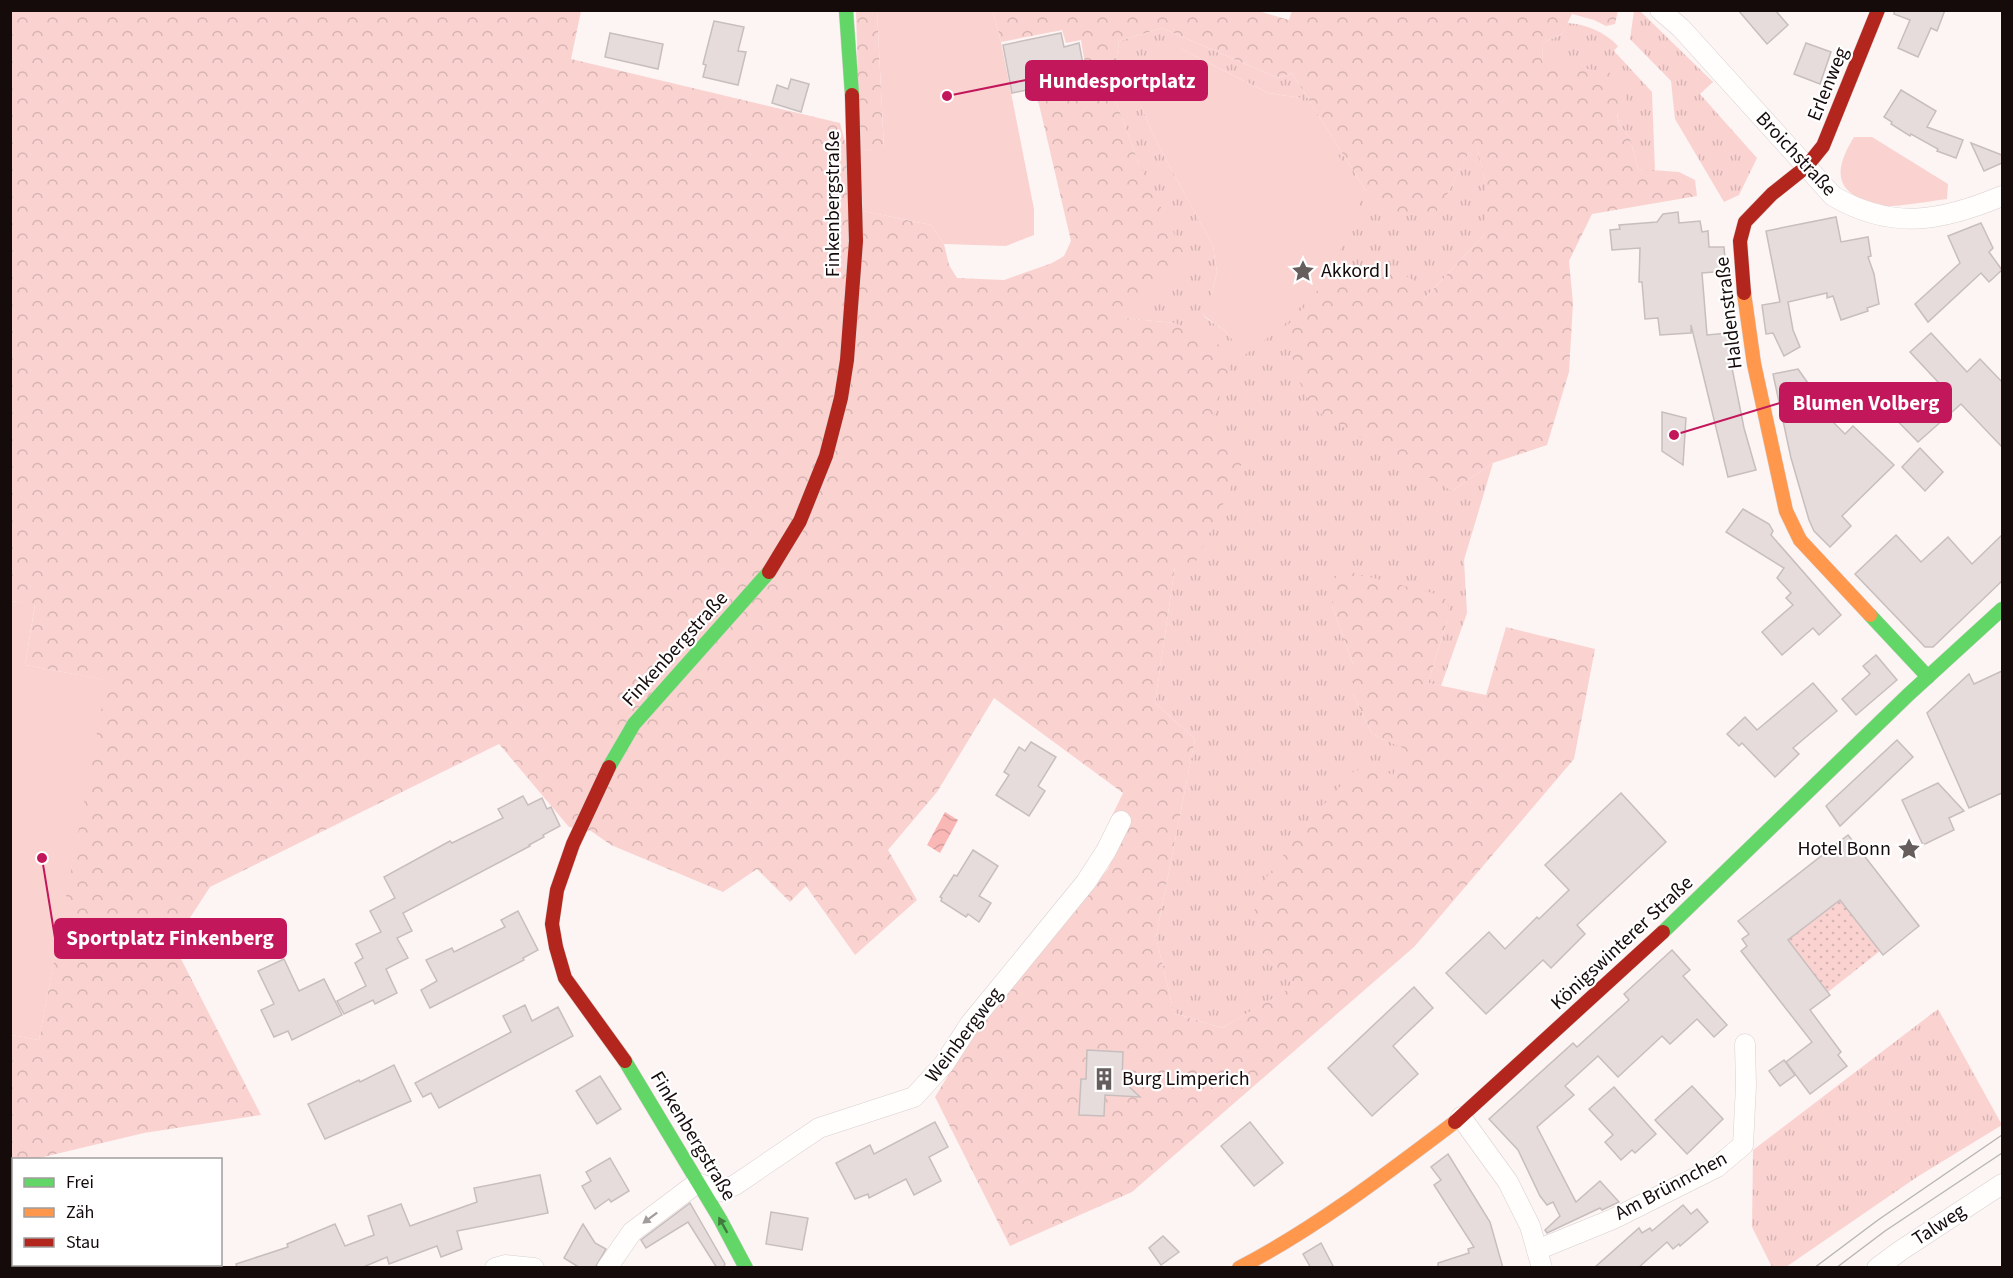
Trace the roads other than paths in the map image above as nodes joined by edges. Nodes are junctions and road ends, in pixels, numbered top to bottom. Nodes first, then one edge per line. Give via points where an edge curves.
1 (846, 10) edge
2 (1660, 10) edge
3 (1878, 10) edge
4 (1806, 167) junction
5 (2002, 196) edge
6 (2002, 609) edge
7 (1928, 677) junction
8 (1121, 821) dead end
9 (1745, 1044) dead end
10 (1461, 1117) junction
11 (697, 1183) junction
12 (2002, 1184) edge
13 (1540, 1259) edge
14 (495, 1268) edge
15 (534, 1268) edge
16 (607, 1268) edge
17 (746, 1268) edge
18 (1239, 1268) edge
19 (1877, 1268) edge

1 - 11 street, Finkenbergstraße via 856,242 847,360 826,456 800,520 767,575 634,724 610,764 573,844 553,908 552,924 565,978 633,1072
2 - 4 street, Broichstraße via 1681,28
3 - 4 street, Erlenweg via 1827,138
4 - 5 street, Broichstraße via 1833,196 1864,211 1906,220 1930,219
4 - 7 street, Haldenstraße via 1745,222 1740,241 1754,364 1786,511 1800,540
6 - 7 street, Königswinterer Straße
7 - 10 street, Königswinterer Straße via 1673,923
8 - 11 street, Weinbergweg via 1086,882 914,1097 819,1128 721,1191
9 - 13 street, Am Brünnchen via 1743,1145 1717,1167
10 - 13 street via 1508,1182 1530,1226
10 - 18 street, Königswinterer Straße via 1371,1185
11 -> 16 street via 632,1232
17 -> 11 street, Finkenbergstraße
12 - 19 street, Talweg
14 - 15 street

